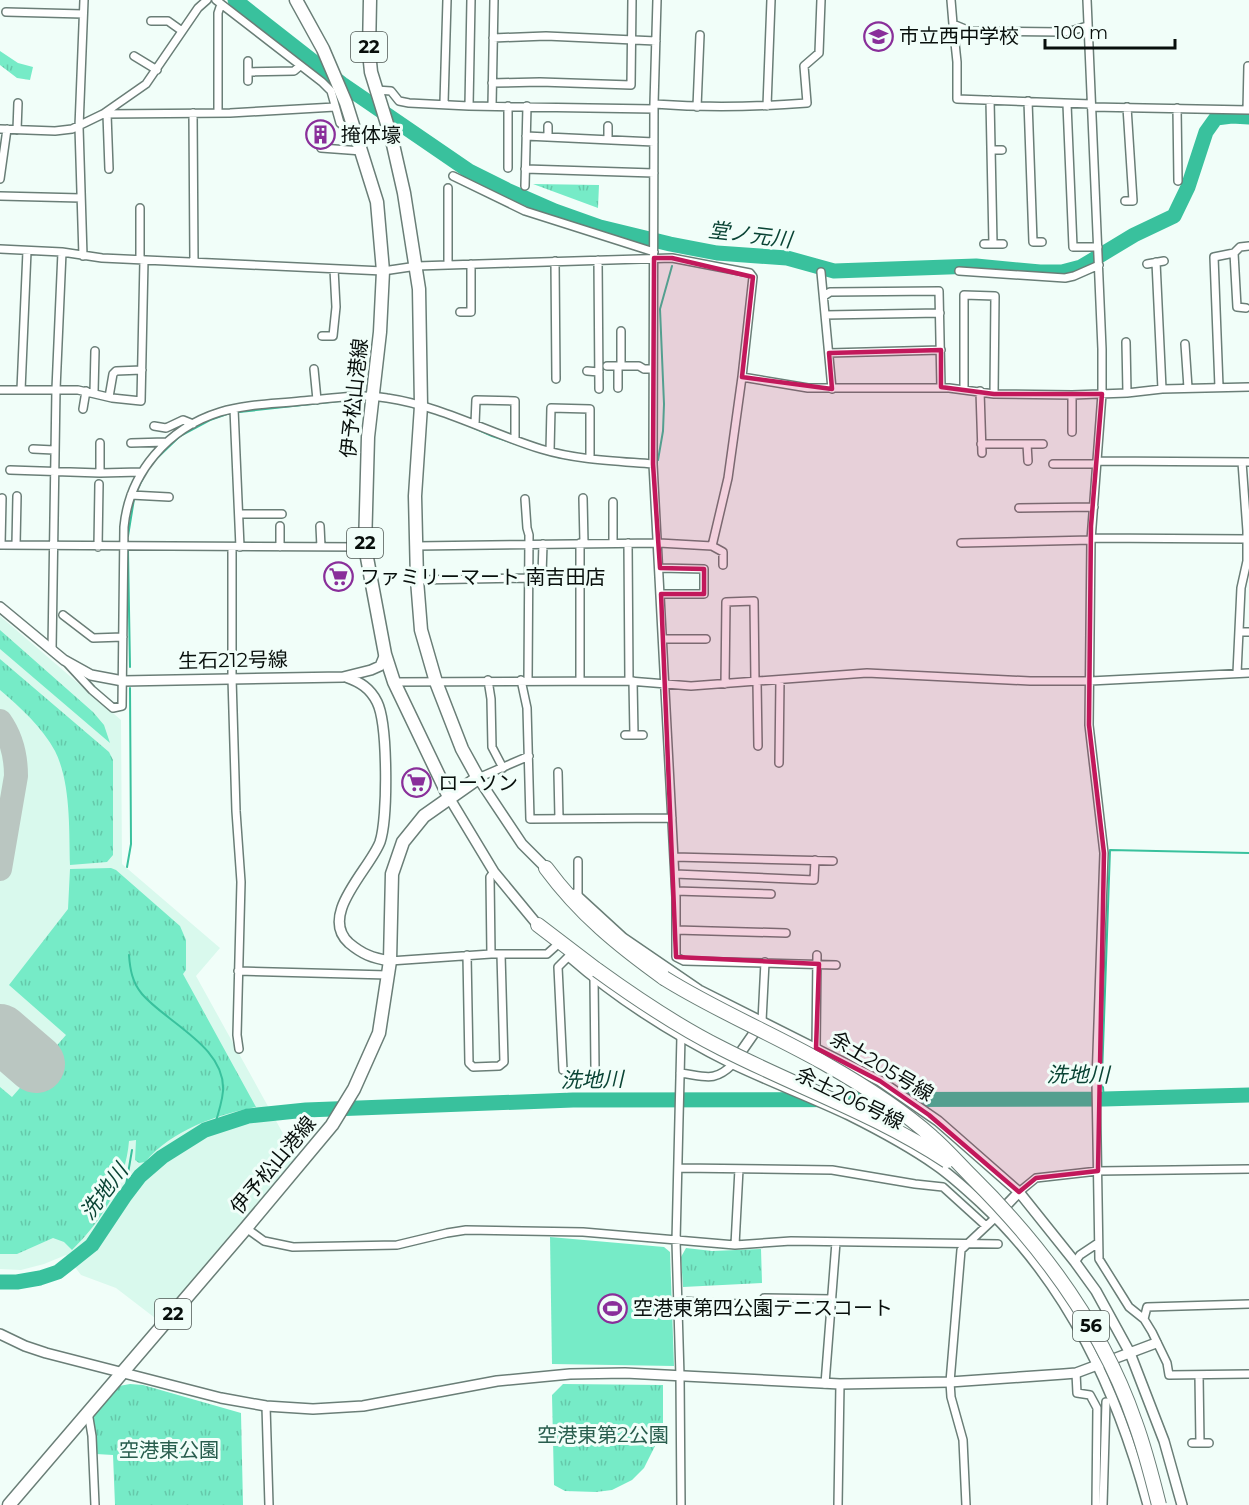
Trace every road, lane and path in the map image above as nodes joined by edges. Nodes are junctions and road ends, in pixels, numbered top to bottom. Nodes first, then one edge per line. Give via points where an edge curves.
1 (84, 0) edge
2 (207, 0) edge
3 (296, 0) edge
4 (370, 0) edge
5 (447, 0) edge
6 (471, 0) edge
7 (494, 0) edge
8 (632, 0) edge
9 (657, 0) edge
10 (771, 0) edge
11 (822, 0) edge
12 (951, 0) edge
13 (1087, 0) edge
14 (218, 2) edge
15 (6, 12) dead end
16 (83, 14) junction
17 (151, 21) dead end
18 (953, 24) junction
19 (1087, 26) junction
20 (182, 31) junction
21 (700, 35) dead end
22 (493, 38) junction
23 (632, 40) junction
24 (656, 41) junction
25 (134, 56) dead end
26 (248, 61) dead end
27 (300, 66) junction
28 (1239, 66) dead end
29 (1248, 66) edge
30 (157, 70) junction
31 (248, 72) junction
32 (248, 81) dead end
33 (492, 82) junction
34 (376, 91) junction
35 (990, 100) junction
36 (1028, 101) junction
37 (18, 103) dead end
38 (444, 103) junction
39 (1067, 104) junction
40 (341, 105) junction
41 (469, 106) junction
42 (492, 106) junction
43 (508, 106) junction
44 (527, 106) junction
45 (767, 106) junction
46 (1091, 106) junction
47 (654, 107) junction
48 (697, 107) junction
49 (1127, 107) junction
50 (1177, 108) junction
51 (1248, 110) edge
52 (194, 113) junction
53 (218, 113) junction
54 (105, 114) junction
55 (549, 126) dead end
56 (609, 126) dead end
57 (79, 127) junction
58 (3, 129) edge
59 (17, 130) junction
60 (526, 136) junction
61 (549, 137) junction
62 (608, 140) junction
63 (654, 142) junction
64 (1030, 144) junction
65 (1039, 144) dead end
66 (321, 148) dead end
67 (991, 150) junction
68 (1002, 150) dead end
69 (362, 151) junction
70 (508, 168) dead end
71 (109, 169) dead end
72 (525, 169) junction
73 (654, 173) junction
74 (453, 176) dead end
75 (0, 178) edge
76 (1178, 181) dead end
77 (525, 186) dead end
78 (448, 188) dead end
79 (992, 194) junction
80 (1001, 194) dead end
81 (0, 196) edge
82 (81, 198) junction
83 (1125, 201) dead end
84 (140, 208) dead end
85 (1042, 242) dead end
86 (984, 244) dead end
87 (993, 244) junction
88 (1003, 244) dead end
89 (1249, 246) edge
90 (1098, 247) junction
91 (0, 249) edge
92 (27, 250) junction
93 (62, 252) junction
94 (654, 253) junction
95 (1234, 253) junction
96 (83, 256) junction
97 (142, 260) junction
98 (598, 260) junction
99 (555, 261) junction
100 (194, 262) junction
101 (471, 264) junction
102 (1147, 264) dead end
103 (448, 265) junction
104 (1099, 265) junction
105 (417, 266) junction
106 (334, 268) junction
107 (382, 271) junction
108 (959, 271) dead end
109 (821, 272) dead end
110 (825, 296) junction
111 (1158, 301) junction
112 (1149, 302) dead end
113 (1246, 308) dead end
114 (547, 310) dead end
115 (556, 310) junction
116 (460, 312) dead end
117 (940, 313) junction
118 (825, 315) junction
119 (621, 331) dead end
120 (1207, 334) dead end
121 (1217, 334) junction
122 (322, 336) dead end
123 (590, 338) dead end
124 (598, 338) junction
125 (1126, 342) dead end
126 (1185, 344) dead end
127 (940, 350) junction
128 (95, 351) dead end
129 (829, 353) junction
130 (548, 356) dead end
131 (556, 356) junction
132 (607, 366) dead end
133 (620, 366) junction
134 (314, 369) dead end
135 (653, 369) junction
136 (141, 370) junction
137 (587, 371) dead end
138 (598, 372) junction
139 (742, 378) junction
140 (556, 379) dead end
141 (1219, 387) junction
142 (1249, 387) edge
143 (618, 388) dead end
144 (941, 388) junction
145 (1188, 388) junction
146 (56, 389) junction
147 (599, 389) dead end
148 (832, 389) junction
149 (1162, 389) junction
150 (0, 390) edge
151 (21, 390) junction
152 (963, 390) junction
153 (90, 392) junction
154 (980, 392) junction
155 (1127, 393) junction
156 (994, 394) junction
157 (1102, 394) junction
158 (1071, 395) junction
159 (109, 397) junction
160 (372, 397) junction
161 (317, 400) junction
162 (422, 406) junction
163 (83, 409) dead end
164 (234, 412) junction
165 (193, 424) junction
166 (476, 424) junction
167 (154, 426) dead end
168 (1072, 432) dead end
169 (515, 439) junction
170 (166, 442) junction
171 (100, 443) dead end
172 (131, 443) dead end
173 (981, 444) junction
174 (1027, 444) junction
175 (1043, 444) dead end
176 (33, 449) dead end
177 (54, 450) junction
178 (550, 451) junction
179 (982, 453) dead end
180 (590, 458) junction
181 (1028, 461) dead end
182 (1097, 462) junction
183 (1246, 462) edge
184 (653, 464) junction
185 (1053, 464) dead end
186 (10, 470) dead end
187 (54, 470) junction
188 (141, 472) junction
189 (100, 473) junction
190 (99, 484) dead end
191 (131, 495) junction
192 (17, 496) dead end
193 (169, 496) dead end
194 (2, 498) dead end
195 (583, 498) dead end
196 (613, 502) dead end
197 (528, 504) dead end
198 (1094, 507) junction
199 (1019, 508) dead end
200 (239, 514) junction
201 (282, 514) dead end
202 (280, 526) dead end
203 (320, 526) dead end
204 (1248, 533) edge
205 (1091, 539) junction
206 (582, 543) junction
207 (613, 543) junction
208 (628, 543) junction
209 (659, 543) junction
210 (961, 543) dead end
211 (529, 544) junction
212 (543, 544) junction
213 (1, 545) edge
214 (16, 545) junction
215 (53, 546) junction
216 (123, 546) junction
217 (416, 546) junction
218 (712, 546) junction
219 (98, 547) junction
220 (232, 547) junction
221 (240, 547) junction
222 (280, 547) junction
223 (321, 547) junction
224 (365, 547) junction
225 (723, 565) dead end
226 (1248, 566) edge
227 (660, 568) junction
228 (542, 575) dead end
229 (528, 578) junction
230 (417, 580) junction
231 (1241, 588) junction
232 (1249, 588) edge
233 (661, 594) junction
234 (0, 607) edge
235 (63, 615) dead end
236 (1239, 632) junction
237 (1249, 632) edge
238 (123, 637) junction
239 (663, 639) junction
240 (706, 639) dead end
241 (52, 650) junction
242 (385, 654) junction
243 (64, 660) junction
244 (1249, 673) edge
245 (1237, 674) junction
246 (343, 677) junction
247 (232, 678) junction
248 (488, 680) junction
249 (524, 680) junction
250 (780, 680) junction
251 (123, 681) junction
252 (580, 681) junction
253 (631, 681) junction
254 (1090, 681) junction
255 (394, 682) junction
256 (436, 682) junction
257 (756, 682) junction
258 (666, 683) junction
259 (725, 684) junction
260 (625, 735) dead end
261 (633, 735) junction
262 (643, 735) dead end
263 (758, 746) dead end
264 (529, 756) junction
265 (777, 760) dead end
266 (502, 768) junction
267 (558, 772) dead end
268 (478, 778) junction
269 (450, 799) junction
270 (559, 818) junction
271 (672, 818) junction
272 (812, 851) dead end
273 (674, 857) junction
274 (814, 860) junction
275 (578, 861) dead end
276 (833, 861) dead end
277 (546, 868) junction
278 (494, 872) junction
279 (675, 874) junction
280 (676, 891) junction
281 (771, 894) dead end
282 (578, 897) junction
283 (724, 922) dead end
284 (772, 923) dead end
285 (538, 925) junction
286 (676, 930) junction
287 (724, 931) junction
288 (772, 932) junction
289 (786, 933) dead end
290 (556, 945) junction
291 (491, 954) junction
292 (501, 954) junction
293 (774, 954) dead end
294 (467, 955) junction
295 (817, 955) dead end
296 (569, 956) junction
297 (390, 961) junction
298 (765, 962) junction
299 (773, 963) junction
300 (817, 964) junction
301 (836, 965) dead end
302 (238, 971) junction
303 (595, 974) junction
304 (388, 975) junction
305 (816, 1005) junction
306 (826, 1006) dead end
307 (593, 1017) junction
308 (602, 1017) dead end
309 (762, 1021) junction
310 (681, 1036) junction
311 (816, 1048) junction
312 (239, 1049) dead end
313 (595, 1058) junction
314 (603, 1058) dead end
315 (733, 1064) junction
316 (595, 1068) dead end
317 (563, 1070) dead end
318 (680, 1073) junction
319 (679, 1168) junction
320 (739, 1169) junction
321 (1249, 1169) edge
322 (1098, 1171) junction
323 (972, 1177) junction
324 (1019, 1192) junction
325 (996, 1217) junction
326 (987, 1226) junction
327 (246, 1228) junction
328 (676, 1241) junction
329 (836, 1242) junction
330 (1098, 1243) junction
331 (969, 1244) junction
332 (998, 1244) dead end
333 (735, 1245) junction
334 (1075, 1262) junction
335 (832, 1299) junction
336 (678, 1301) junction
337 (1249, 1304) edge
338 (1144, 1319) junction
339 (0, 1334) edge
340 (1156, 1344) junction
341 (1130, 1353) junction
342 (1097, 1365) junction
343 (1076, 1373) junction
344 (122, 1374) junction
345 (1249, 1374) edge
346 (1200, 1375) junction
347 (680, 1376) junction
348 (950, 1382) junction
349 (825, 1384) junction
350 (840, 1384) junction
351 (1106, 1402) dead end
352 (266, 1406) junction
353 (88, 1412) junction
354 (1209, 1443) dead end
355 (9, 1505) edge
356 (95, 1505) edge
357 (269, 1505) edge
358 (681, 1505) edge
359 (838, 1505) edge
360 (966, 1505) edge
361 (1096, 1505) edge
362 (1103, 1505) edge
363 (1148, 1505) edge
364 (1159, 1505) edge
365 (1182, 1505) edge

1 - 16 street
2 - 20 street
3 - 40 main road, 伊予松山港線 / 22 via 323,49
4 - 34 main road, 22 via 369,52
5 - 38 street
6 - 41 street
7 - 22 street
8 - 23 street
9 - 24 street
10 - 45 street
11 - 45 street via 819,53 804,66 807,103
12 - 18 street
13 - 19 street
14 - 27 street
14 - 53 street
15 - 16 street
16 - 57 street
17 - 20 street via 168,21
18 - 19 street via 970,31 1062,32
18 - 35 street via 957,99
19 - 46 street
20 - 30 street
21 - 48 street
22 - 23 street
22 - 33 street
23 - 24 street
23 - 33 street via 631,85
24 - 47 street
25 - 30 street
26 - 31 street
27 - 31 street via 294,71
27 - 40 street via 322,82
28 - 29 street
29 - 51 street
30 - 54 street via 146,84
31 - 32 street
33 - 42 street
34 - 38 street via 391,91 399,101 409,103
34 - 105 main road, 22 via 392,140
35 - 36 street
35 - 67 street
36 - 39 street
36 - 64 street
37 - 59 street
38 - 41 street
39 - 46 street
39 - 90 street via 1073,247
40 - 53 street
40 - 69 main road, 伊予松山港線 / 22
41 - 42 street
42 - 43 street
43 - 44 street
43 - 70 street
44 - 47 street
44 - 60 street
45 - 48 street
46 - 49 street
46 - 90 street
47 - 48 street
47 - 63 street
49 - 50 street
49 - 83 street via 1133,201
50 - 51 street
50 - 76 street
52 - 53 street
52 - 54 street
52 - 100 street
54 - 57 street
54 - 71 street
55 - 61 street
56 - 62 street
57 - 59 street
57 - 82 street
58 - 59 street
58 - 75 street
60 - 61 street
60 - 72 street
61 - 62 street
62 - 63 street
63 - 73 street
64 - 65 street
64 - 85 street via 1033,242
66 - 69 street
67 - 68 street
67 - 79 street
69 - 107 main road, 伊予松山港線 / 22 via 377,202
72 - 73 street
72 - 77 street
73 - 94 street
74 - 94 street via 525,212
78 - 103 street
79 - 80 street
79 - 87 street
81 - 82 street
82 - 96 street
84 - 97 street
86 - 87 street
87 - 88 street
89 - 95 street
90 - 104 street
91 - 92 street
92 - 93 street
92 - 151 street
93 - 96 street
93 - 146 street
94 - 98 street
94 - 135 street
94 - 139 street via 750,273 753,277
95 - 113 street via 1238,308
95 - 121 street via 1214,257
96 - 97 street
97 - 100 street
97 - 136 street
98 - 99 street
98 - 124 street via 594,302
99 - 101 street
99 - 115 street
100 - 106 street
101 - 103 street
101 - 116 street via 471,312
102 - 111 street via 1160,262
103 - 105 street
104 - 108 street via 1065,278
104 - 157 street
105 - 107 street
105 - 162 main road, 22
106 - 107 street
106 - 122 street via 333,336
107 - 160 main road, 伊予松山港線 / 22
109 - 110 street
110 - 117 street via 830,292 939,291
110 - 118 street
111 - 112 street
111 - 149 street via 1164,341
114 - 115 street
115 - 131 street
117 - 118 street
117 - 127 street
118 - 129 street
119 - 133 street
120 - 121 street
121 - 141 street
123 - 124 street
124 - 138 street
125 - 155 street
126 - 145 street
127 - 129 street
127 - 144 street
128 - 153 street
129 - 148 street
130 - 131 street
131 - 140 street
132 - 133 street
133 - 135 street
133 - 143 street
134 - 161 street
135 - 184 street
136 - 159 street via 116,370
136 - 159 street via 141,401
137 - 138 street
138 - 147 street
139 - 148 street
139 - 218 street via 728,478
141 - 142 street
141 - 145 street
144 - 148 street
144 - 152 street
145 - 149 street
146 - 151 street
146 - 153 street
146 - 177 street
149 - 155 street
150 - 151 street
152 - 154 street
152 - 156 street via 964,295 995,296
153 - 159 street
153 - 163 street
154 - 156 street
154 - 173 street
155 - 157 street
156 - 158 street
157 - 158 street
157 - 182 street
158 - 168 street
160 - 161 street
160 - 162 street
160 - 224 main road, 伊予松山港線 / 22
161 - 164 street
162 - 166 street
162 - 217 main road, 22 via 415,496
164 - 165 street via 205,417
164 - 200 street
165 - 167 street via 183,420 166,428
165 - 170 street
166 - 169 street
166 - 169 street via 476,400 515,401
169 - 178 street
170 - 172 street
170 - 188 street
171 - 189 street
173 - 174 street
173 - 179 street
174 - 175 street
174 - 181 street
176 - 177 street
177 - 187 street
178 - 180 street
178 - 180 street via 551,408 590,409
180 - 184 street
182 - 183 street
182 - 185 street
182 - 198 street
183 - 204 street
184 - 209 street
186 - 187 street
187 - 189 street
187 - 215 street
188 - 189 street
188 - 191 street
190 - 219 street
191 - 193 street
191 - 216 street
192 - 214 street
194 - 213 street
195 - 206 street
196 - 207 street
197 - 211 street
198 - 199 street
198 - 205 street
200 - 201 street
200 - 221 street
202 - 222 street
203 - 223 street
204 - 205 street
204 - 226 street
205 - 210 street
205 - 254 street
206 - 207 street
206 - 212 street
206 - 252 street
207 - 208 street
208 - 209 street
208 - 253 street
209 - 218 street
209 - 227 street
211 - 212 street
211 - 217 street
211 - 229 street
212 - 228 street
213 - 214 street
214 - 215 street
215 - 219 street
215 - 241 street
216 - 219 street
216 - 220 street
216 - 238 street
217 - 230 main road, 22
218 - 225 street via 723,552
220 - 221 street
220 - 247 street
221 - 222 street
222 - 223 street
223 - 224 street
224 - 242 main road, 伊予松山港線 / 22
226 - 231 street
227 - 233 street
227 - 233 street via 704,569 704,594
229 - 230 street
229 - 249 street
230 - 256 main road, 22 via 421,630
231 - 232 street
231 - 236 street
233 - 239 street
234 - 241 street, 生石212号線
235 - 238 street via 93,638
236 - 237 street
236 - 245 street
238 - 251 street
239 - 240 street
239 - 258 street
241 - 243 street, 生石212号線
242 - 246 street via 380,666
242 - 255 main road, 伊予松山港線 / 22
243 - 251 street, 生石212号線 via 91,675
243 - 251 street via 113,708 122,706
244 - 245 street
245 - 254 street
246 - 247 street, 生石212号線
246 - 297 street via 368,689 382,715 385,798 380,841 341,907 339,924 346,940 362,954
247 - 251 street, 生石212号線
247 - 302 street via 241,882
248 - 249 street
248 - 256 street
248 - 266 street via 492,747
249 - 252 street
249 - 264 street
250 - 254 street via 867,674
250 - 257 street
250 - 265 street
252 - 253 street
253 - 258 street
253 - 261 street
254 - 322 street via 1089,725 1104,853 1096,1084
255 - 256 street
255 - 269 main road, 伊予松山港線 / 22
256 - 268 main road, 22 via 462,749
257 - 259 street
257 - 259 street via 754,601 726,602
257 - 263 street
258 - 259 street
258 - 271 street
260 - 261 street
261 - 262 street
264 - 266 street
264 - 270 street via 530,819
266 - 268 street
267 - 270 street
268 - 269 main road, 伊予松山港線 / 22
268 - 277 street, 余土205号線 via 522,844
269 - 278 street, 余土206号線
269 - 297 main road, 伊予松山港線 / 22 via 424,816 400,850 392,874
270 - 271 street
271 - 273 street
272 - 274 street
273 - 274 street via 765,855
273 - 279 street
274 - 276 street
274 - 279 street via 814,880
275 - 282 street
277 - 282 street, 余土205号線
277 - 323 highway, bridge via 594,924 664,978 824,1063 868,1091 932,1137
278 - 285 street, 余土206号線
278 - 291 street via 490,877
279 - 280 street
280 - 281 street
280 - 286 street
282 - 309 street, 余土205号線 via 661,966
283 - 287 street
284 - 288 street
285 - 290 street, 余土206号線
285 - 303 highway
286 - 287 street
286 - 298 street via 676,957 684,961
287 - 288 street
288 - 289 street
290 - 292 street via 547,954
290 - 296 street, 余土206号線
291 - 292 street
291 - 294 street
292 - 294 street via 504,1062 490,1066 469,1063
293 - 299 street
294 - 297 street
295 - 300 street
296 - 303 street, 余土206号線
296 - 317 street via 558,967
297 - 304 main road, 伊予松山港線 / 22
298 - 299 street
298 - 309 street
299 - 300 street
300 - 301 street
300 - 305 street
302 - 304 street
302 - 312 street
303 - 307 street
303 - 310 street, 余土206号線
303 - 323 highway, bridge via 679,1026 865,1114 922,1144
304 - 327 main road, 伊予松山港線 / 22 via 379,1033 350,1095 334,1121
305 - 306 street
305 - 311 street
307 - 308 street
307 - 313 street
309 - 311 street, 余土205号線
309 - 315 street
310 - 315 street, 余土206号線
310 - 318 street
311 - 324 street, 余土205号線 via 886,1086 929,1115
313 - 314 street
313 - 316 street
315 - 318 street via 714,1077
315 - 325 street, 余土206号線 via 901,1142 938,1166
318 - 319 street
319 - 320 street
319 - 328 street
320 - 326 street via 832,1170 943,1186
320 - 333 street
321 - 322 street
322 - 324 street via 1036,1179
322 - 330 street
323 - 364 highway, 56, bridge via 1042,1252 1090,1324 1135,1420
324 - 325 street
324 - 334 street, 余土205号線
325 - 326 street
325 - 342 street, 余土206号線 via 1064,1301
326 - 331 street
327 - 328 street via 264,1241 293,1247 397,1245 466,1230 582,1232
327 - 344 main road, 伊予松山港線 / 22
328 - 333 street
328 - 336 street
329 - 331 street
329 - 333 street
329 - 335 street
330 - 334 street
330 - 338 street via 1099,1259 1129,1307
331 - 332 street
331 - 348 street via 960,1250
334 - 341 street, 余土205号線
335 - 336 street via 764,1298 764,1308
335 - 349 street
336 - 347 street
337 - 338 street via 1147,1307
338 - 340 street
339 - 344 street via 25,1346
340 - 341 street
340 - 346 street via 1169,1375
341 - 342 street
341 - 365 street, 余土205号線 via 1164,1441
342 - 343 street
342 - 363 street, 余土206号線 via 1133,1450
343 - 348 street
343 - 361 street via 1077,1393 1090,1395 1097,1408
344 - 352 street
344 - 353 main road, 伊予松山港線 / 22
345 - 346 street
346 - 354 street via 1196,1443
347 - 349 street
347 - 352 street via 625,1373 529,1377 363,1406
347 - 358 street
348 - 350 street
348 - 360 street via 963,1440
349 - 350 street
350 - 359 street
351 - 362 street
352 - 357 street
353 - 355 main road, 伊予松山港線 / 22
353 - 356 street

